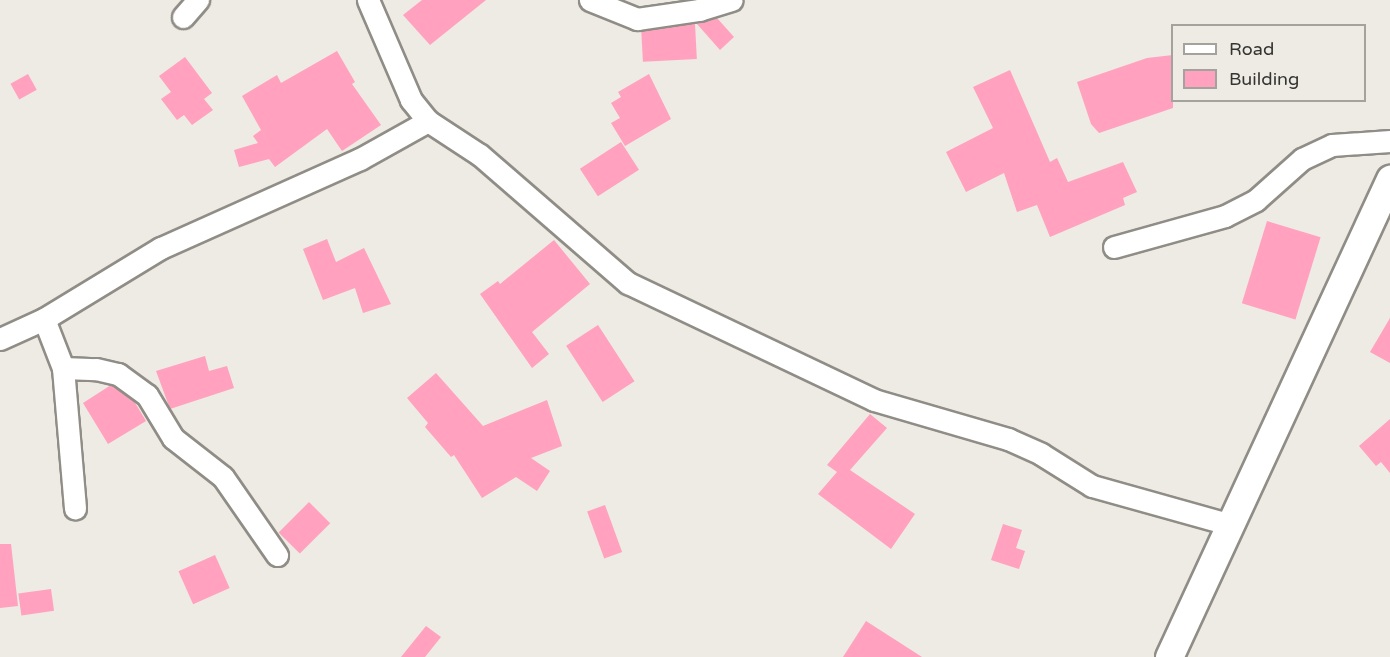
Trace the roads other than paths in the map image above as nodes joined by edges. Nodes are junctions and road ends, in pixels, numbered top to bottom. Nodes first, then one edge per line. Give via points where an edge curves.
1 (198, 0) edge
2 (368, 0) edge
3 (590, 0) edge
4 (731, 0) edge
5 (183, 17) dead end
6 (428, 121) junction
7 (1390, 141) edge
8 (1390, 180) edge
9 (1114, 247) dead end
10 (44, 319) junction
11 (0, 339) edge
12 (63, 368) junction
13 (75, 508) dead end
14 (1228, 524) junction
15 (277, 555) dead end
16 (1169, 657) edge

1 - 5 street
2 - 6 street via 406,90
3 - 4 street via 637,19 699,10
6 - 10 street via 360,159 161,248
6 - 14 street via 480,155 628,283 874,400 1008,439 1092,486
7 - 9 street via 1332,145 1302,159 1256,200 1225,216
8 - 14 street
10 - 11 street
10 - 12 street
12 - 13 street
12 - 15 street via 118,374 147,395 173,438 223,477
14 - 16 street

